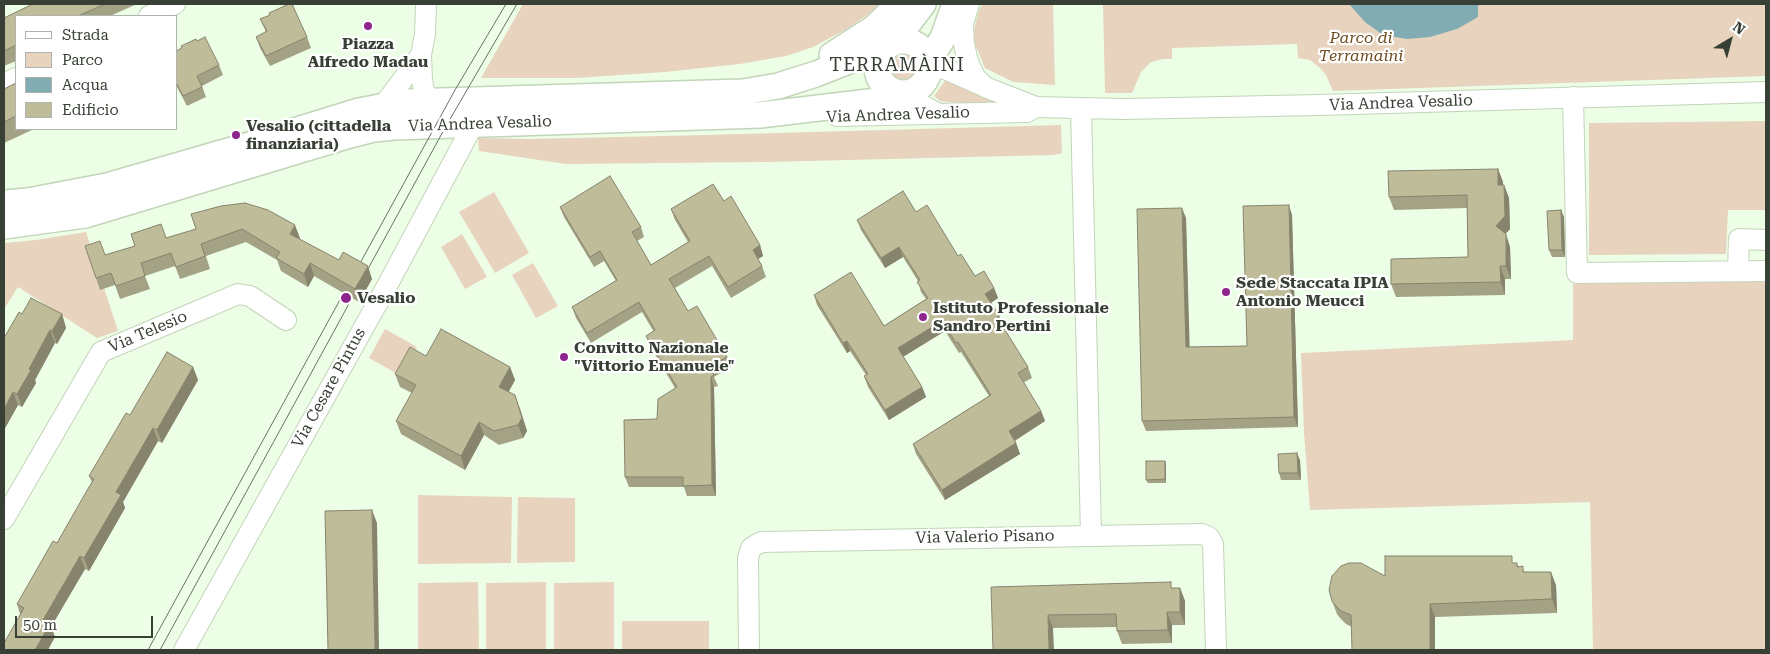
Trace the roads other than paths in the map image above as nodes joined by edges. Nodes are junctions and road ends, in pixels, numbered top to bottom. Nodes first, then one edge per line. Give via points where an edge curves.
1 (175, 4) edge
2 (426, 4) edge
3 (898, 4) edge
4 (923, 4) edge
5 (955, 4) edge
6 (970, 4) edge
7 (150, 15) edge
8 (887, 47) junction
9 (421, 55) junction
10 (928, 64) junction
11 (986, 87) junction
12 (693, 92) junction
13 (901, 92) junction
14 (1766, 92) edge
15 (1573, 97) junction
16 (432, 101) junction
17 (383, 106) junction
18 (1036, 107) junction
19 (1081, 108) junction
20 (937, 113) junction
21 (760, 114) junction
22 (473, 125) junction
23 (4, 203) edge
24 (4, 226) edge
25 (1766, 240) edge
26 (1738, 271) junction
27 (1766, 271) edge
28 (286, 320) dead end
29 (4, 519) edge
30 (1091, 535) junction
31 (184, 650) edge
32 (749, 650) edge
33 (1216, 650) edge

1 - 7 street
2 - 9 street
3 - 12 main road, Via Andrea Vesalio via 874,28 838,52 812,64
4 - 8 main road
5 - 10 main road
6 - 11 street, Via Andrea Vesalio via 963,24 964,44 975,78
8 - 10 main road via 901,41 910,42 924,52
8 - 12 main road, Via Andrea Vesalio via 778,86 744,92
8 - 13 main road via 877,60 876,68 883,84 890,90
9 - 16 street via 424,91
9 - 17 street
10 - 11 street, Via Andrea Vesalio
10 - 13 main road via 924,82 917,88
11 - 18 street, Via Andrea Vesalio
12 - 16 main road, Via Andrea Vesalio
13 - 20 street
13 - 21 main road, Via Andrea Vesalio via 877,101
14 - 15 street, Via Andrea Vesalio
15 - 19 street, Via Andrea Vesalio
15 - 26 street via 1577,273
16 - 17 main road, Via Andrea Vesalio
17 - 23 main road, Via Andrea Vesalio via 107,186
18 - 19 street, Via Andrea Vesalio
18 - 20 street, Via Andrea Vesalio via 1028,112
19 - 30 street
20 - 21 street, Via Andrea Vesalio via 774,119
21 - 22 main road, Via Andrea Vesalio
22 - 24 main road, Via Andrea Vesalio via 374,129 85,215
22 - 31 street, Via Cesare Pintus
25 - 26 street via 1739,239
26 - 27 street
28 - 29 street, Via Telesio via 250,296 238,294 101,352
30 - 32 street, Via Valerio Pisano via 761,542 751,548 748,558
30 - 33 street, Via Valerio Pisano via 1202,534 1209,537 1213,544

